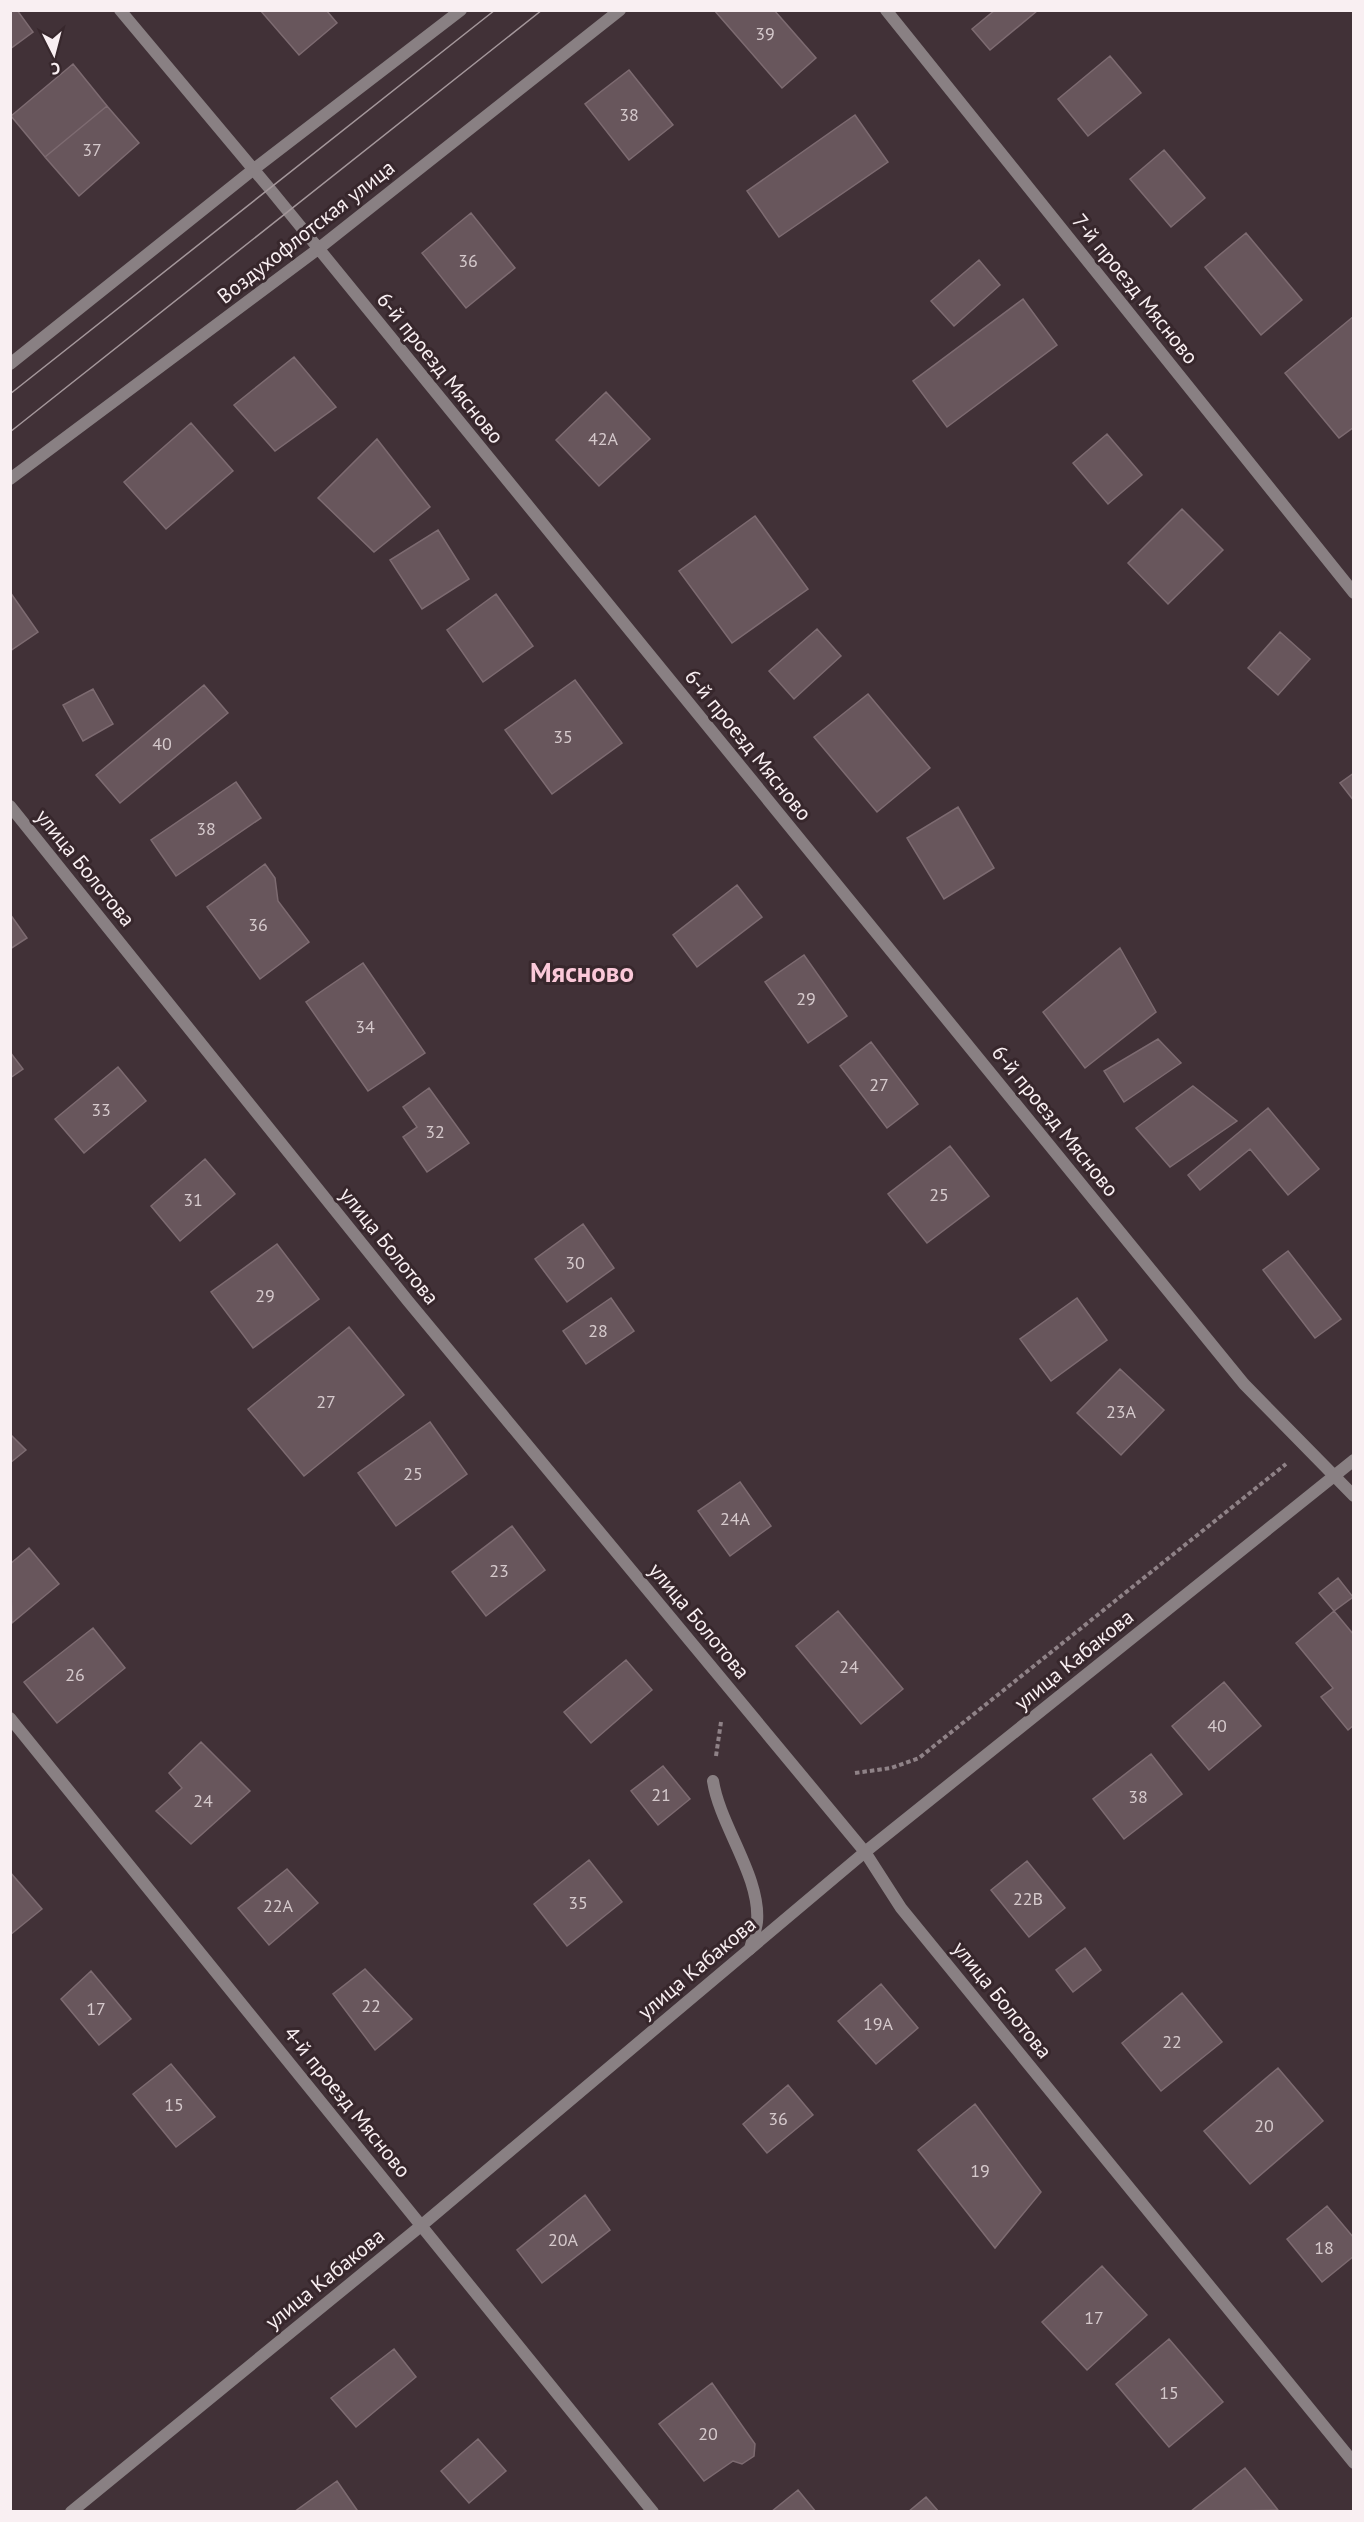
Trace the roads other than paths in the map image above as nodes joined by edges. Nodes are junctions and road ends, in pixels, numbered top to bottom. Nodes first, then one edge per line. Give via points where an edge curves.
1 (120, 10) edge
2 (461, 10) edge
3 (620, 10) edge
4 (886, 10) edge
5 (254, 169) junction
6 (318, 249) junction
7 (10, 364) edge
8 (10, 478) edge
9 (1353, 592) edge
10 (10, 806) edge
11 (1353, 1460) edge
12 (1334, 1476) junction
13 (1353, 1496) edge
14 (10, 1718) edge
15 (713, 1781) road end
16 (865, 1852) junction
17 (750, 1949) junction
18 (422, 2225) junction
19 (1353, 2463) edge
20 (71, 2511) edge
21 (653, 2511) edge

1 - 5 street, 6-й проезд Мясново
2 - 5 street
3 - 6 street, Воздухофлотская улица
4 - 9 street, 7-й проезд Мясново
5 - 6 street, 6-й проезд Мясново
5 - 7 street
6 - 8 street, Воздухофлотская улица
6 - 12 street, 6-й проезд Мясново via 1244,1384
10 - 16 street, улица Болотова via 408,1301
11 - 12 street, улица Кабакова
12 - 13 street, 6-й проезд Мясново
12 - 16 street, улица Кабакова
14 - 18 street, 4-й проезд Мясново
15 - 17 street via 715,1797 755,1896 757,1921
16 - 17 street, улица Кабакова
16 - 19 street, улица Болотова via 901,1908
17 - 18 street, улица Кабакова
18 - 20 street, улица Кабакова
18 - 21 street, 4-й проезд Мясново

